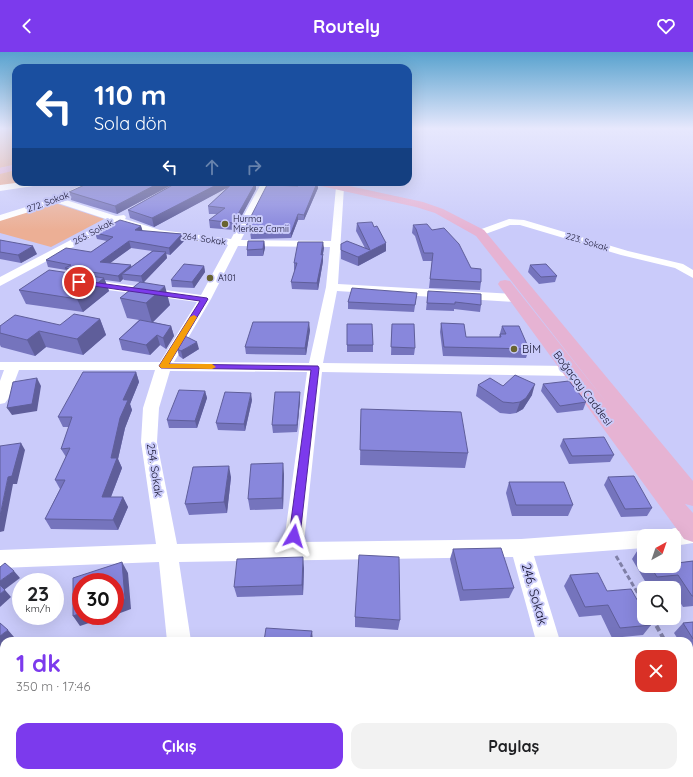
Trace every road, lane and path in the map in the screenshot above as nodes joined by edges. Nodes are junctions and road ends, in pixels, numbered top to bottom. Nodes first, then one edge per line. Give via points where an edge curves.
1 (12, 168) edge
2 (0, 171) edge
3 (13, 186) edge
4 (87, 186) edge
5 (264, 186) edge
6 (335, 186) edge
7 (340, 187) junction
8 (0, 188) edge
9 (58, 200) junction
10 (439, 211) junction
11 (130, 212) edge
12 (0, 218) edge
13 (116, 219) junction
14 (480, 233) junction
15 (235, 243) junction
16 (336, 244) junction
17 (679, 266) junction
18 (693, 267) edge
19 (0, 269) edge
20 (16, 273) junction
21 (693, 275) edge
22 (40, 276) edge
23 (71, 281) edge
24 (0, 282) edge
25 (332, 287) junction
26 (515, 298) junction
27 (205, 299) junction
28 (6, 366) edge
29 (164, 366) junction
30 (315, 368) junction
31 (570, 371) junction
32 (0, 399) edge
33 (693, 497) edge
34 (693, 534) edge
35 (681, 536) edge
36 (637, 539) edge
37 (608, 541) junction
38 (521, 548) junction
39 (292, 551) junction
40 (168, 553) junction
41 (0, 559) edge
42 (637, 593) edge
43 (656, 625) edge
44 (178, 637) edge
45 (547, 637) edge
46 (663, 637) edge

1 - 2 main road
3 - 8 street
4 - 9 street, 272. Sokak
5 - 15 street, 254. Sokak
6 - 7 main road, Boğaçay Caddesi
7 - 10 main road, Boğaçay Caddesi via 402,199
7 - 16 street
9 - 12 street, 272. Sokak
9 - 13 street, 264. Sokak
10 - 14 main road, Boğaçay Caddesi
10 - 26 main road, Boğaçay Caddesi via 476,243
11 - 13 street, 263. Sokak
13 - 15 street, 264. Sokak via 159,232
13 - 20 street, 263. Sokak
14 - 17 street, 223. Sokak via 509,222 521,222
14 - 33 main road, Boğaçay Caddesi
15 - 16 street, 264. Sokak
15 - 27 street, 254. Sokak
16 - 25 street
17 - 18 street
17 - 21 street, 223. Sokak
19 - 20 street
20 - 22 street
20 - 24 street, 263. Sokak
23 - 27 street
25 - 26 street
25 - 30 street
26 - 31 main road, Boğaçay Caddesi
27 - 29 street, 254. Sokak
28 - 29 street
28 - 32 street
29 - 30 street
29 - 40 street, 254. Sokak via 151,408 149,442
30 - 31 street
30 - 39 street
31 - 34 main road, Boğaçay Caddesi
34 - 35 street
36 - 37 street
37 - 38 street
37 - 42 path
38 - 39 street
38 - 45 street, 246. Sokak
39 - 40 street
40 - 41 street
40 - 44 street, 254. Sokak
43 - 46 path

